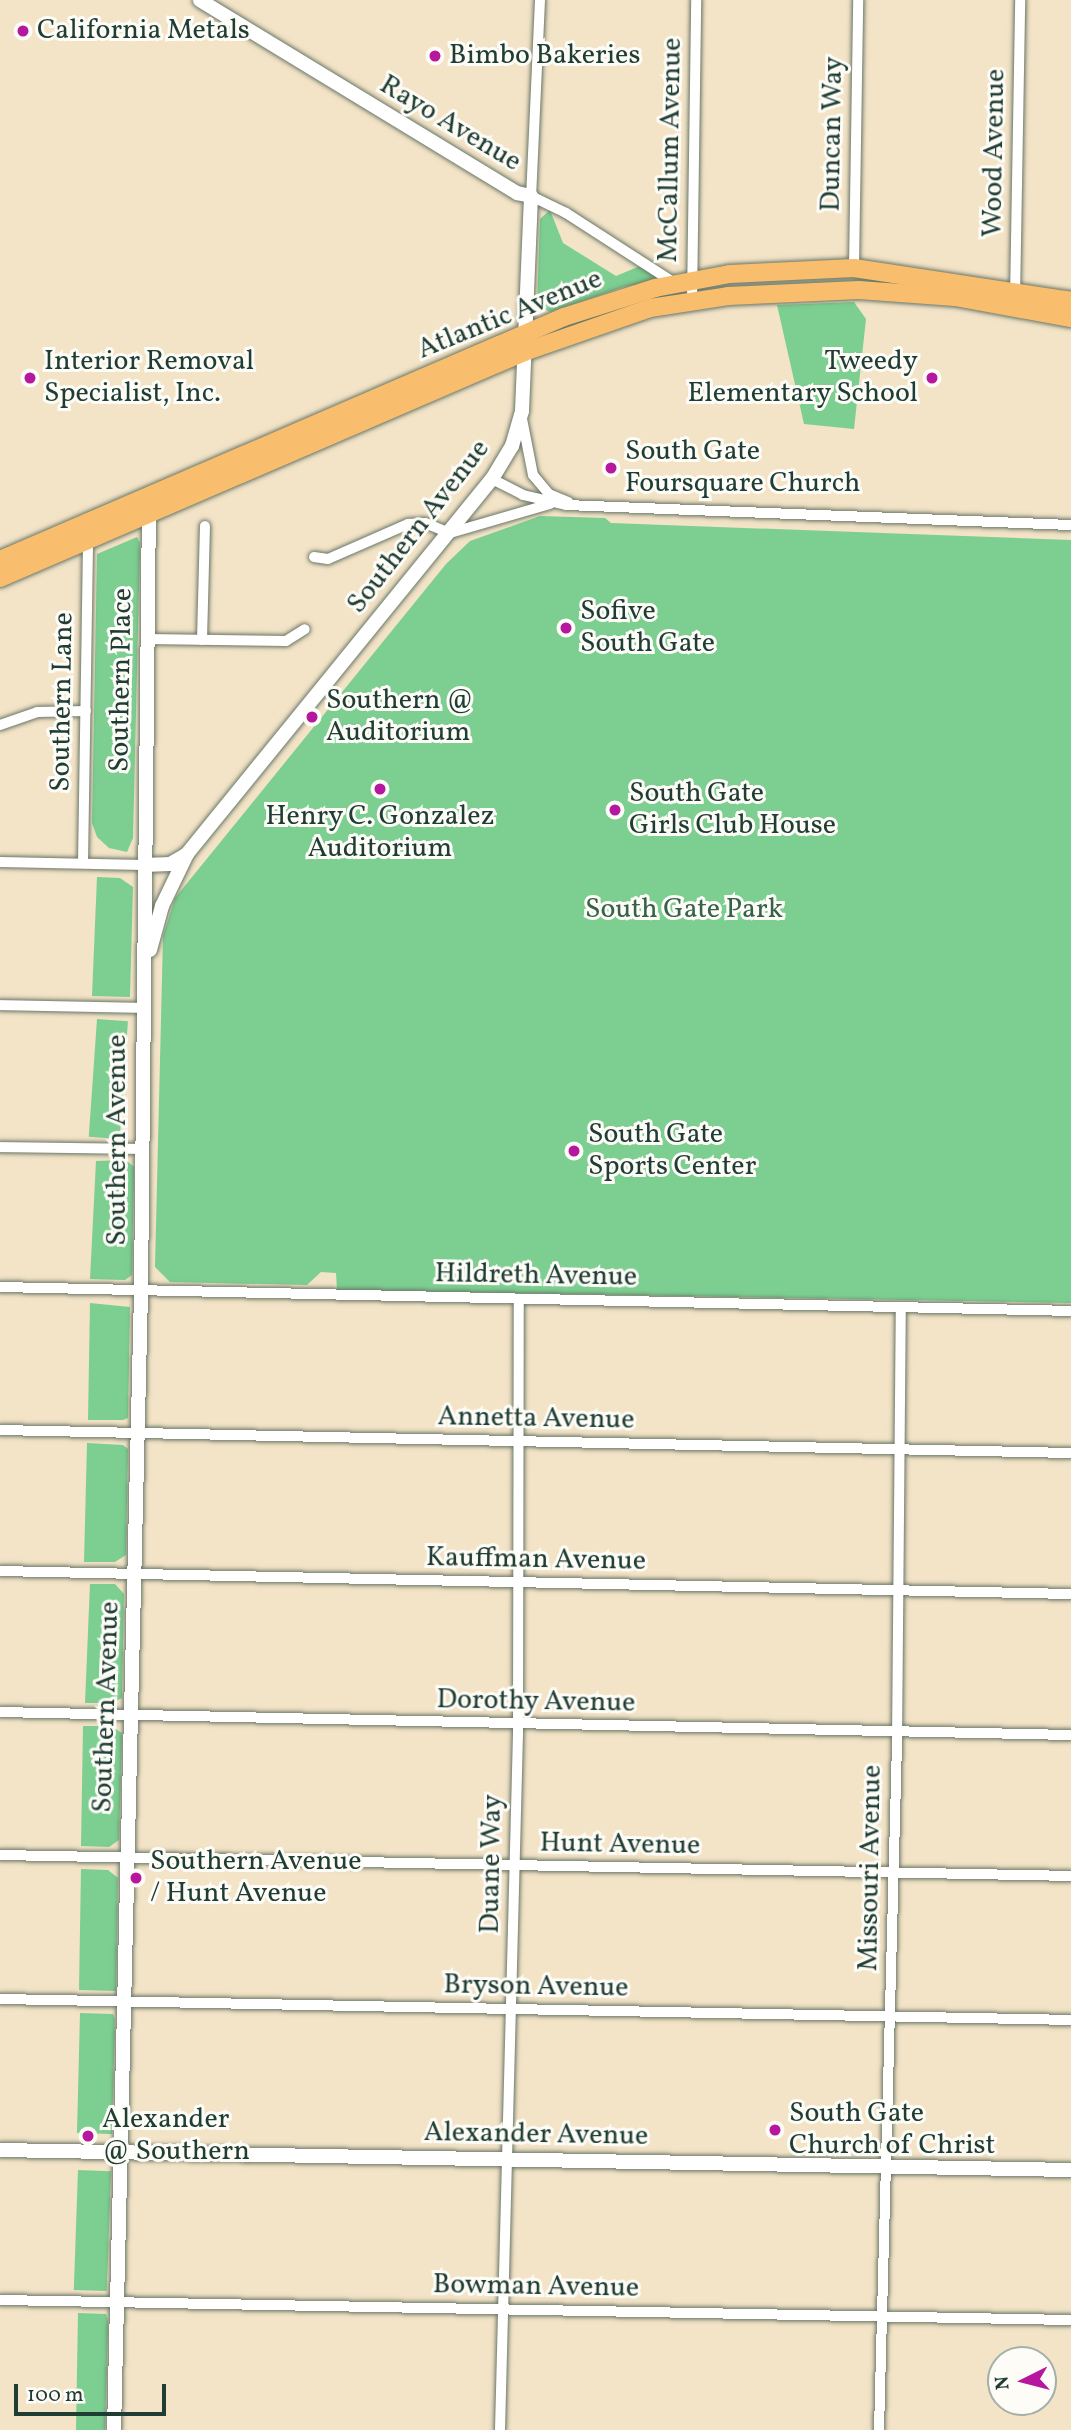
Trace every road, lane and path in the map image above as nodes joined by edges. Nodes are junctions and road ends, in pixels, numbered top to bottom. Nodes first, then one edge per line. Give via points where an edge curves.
1 (200, 0) edge
2 (540, 0) edge
3 (696, 0) edge
4 (858, 0) edge
5 (1020, 0) edge
6 (531, 195) junction
7 (854, 268) junction
8 (684, 282) junction
9 (1015, 299) junction
10 (692, 301) junction
11 (1071, 301) edge
12 (1071, 318) edge
13 (525, 343) junction
14 (522, 411) junction
15 (492, 479) junction
16 (552, 504) junction
17 (149, 505) junction
18 (581, 506) junction
19 (1071, 525) edge
20 (205, 526) dead end
21 (450, 533) junction
22 (89, 541) junction
23 (314, 557) dead end
24 (0, 560) edge
25 (0, 578) edge
26 (305, 629) dead end
27 (147, 639) junction
28 (202, 640) junction
29 (86, 711) junction
30 (0, 725) edge
31 (187, 854) junction
32 (0, 862) edge
33 (83, 863) junction
34 (144, 864) junction
35 (144, 985) junction
36 (0, 1005) edge
37 (143, 1008) junction
38 (0, 1147) edge
39 (141, 1149) junction
40 (0, 1287) edge
41 (141, 1290) junction
42 (519, 1299) junction
43 (901, 1307) junction
44 (1071, 1311) edge
45 (0, 1430) edge
46 (138, 1433) junction
47 (518, 1441) junction
48 (898, 1449) junction
49 (1071, 1453) edge
50 (0, 1571) edge
51 (135, 1573) junction
52 (517, 1582) junction
53 (897, 1590) junction
54 (1071, 1594) edge
55 (0, 1712) edge
56 (130, 1716) junction
57 (517, 1724) junction
58 (896, 1732) junction
59 (1071, 1735) edge
60 (0, 1855) edge
61 (127, 1857) junction
62 (514, 1866) junction
63 (893, 1872) junction
64 (1071, 1876) edge
65 (0, 1999) edge
66 (124, 2002) junction
67 (511, 2009) junction
68 (890, 2017) junction
69 (1071, 2020) edge
70 (0, 2150) edge
71 (122, 2152) junction
72 (507, 2159) junction
73 (886, 2166) junction
74 (1071, 2170) edge
75 (0, 2300) edge
76 (118, 2302) junction
77 (504, 2309) junction
78 (881, 2316) junction
79 (1071, 2320) edge
80 (114, 2430) edge
81 (500, 2430) edge
82 (879, 2430) edge

1 - 6 street, Rayo Avenue via 517,193
2 - 6 street, Southern Avenue
3 - 8 street, McCallum Avenue
4 - 7 street, Duncan Way
5 - 9 street, Wood Avenue
6 - 8 street, Rayo Avenue
6 - 13 street, Southern Avenue
7 - 8 main road, Atlantic Avenue via 765,271
7 - 9 main road, Atlantic Avenue
8 - 10 street, McCallum Avenue
8 - 13 main road, Atlantic Avenue via 590,307
9 - 10 main road, Atlantic Avenue via 822,289
9 - 11 main road, Atlantic Avenue
9 - 12 main road, Atlantic Avenue
10 - 13 main road, Atlantic Avenue
13 - 14 street, Southern Avenue
13 - 17 main road, Atlantic Avenue
14 - 15 street, Southern Avenue via 512,446
14 - 18 street via 533,475 550,494
15 - 16 street
15 - 21 street, Southern Avenue
16 - 18 street
16 - 21 street
17 - 22 main road, Atlantic Avenue
17 - 24 main road, Atlantic Avenue
17 - 27 street, Southern Place
18 - 19 street
20 - 28 street
21 - 23 street via 425,523 408,524 328,559
21 - 31 street, Southern Avenue
22 - 25 main road, Atlantic Avenue
22 - 29 street, Southern Lane
26 - 28 street via 286,641
27 - 28 street
27 - 34 street, Southern Place
29 - 30 street via 37,712
29 - 33 street, Southern Lane
31 - 34 street via 170,864
31 - 35 street, Southern Avenue via 162,906
32 - 33 street
33 - 34 street
34 - 35 street, Southern Avenue
35 - 37 street, Southern Avenue
36 - 37 street
37 - 39 street, Southern Avenue
38 - 39 street
39 - 41 street, Southern Avenue
40 - 41 street, Hildreth Avenue
41 - 42 street, Hildreth Avenue
41 - 46 street, Southern Avenue
42 - 43 street, Hildreth Avenue
42 - 47 street, Duane Way
43 - 44 street, Hildreth Avenue
43 - 48 street, Missouri Avenue
45 - 46 street, Annetta Avenue
46 - 47 street, Annetta Avenue
46 - 51 street, Southern Avenue
47 - 48 street, Annetta Avenue
47 - 52 street, Duane Way
48 - 49 street, Annetta Avenue
48 - 53 street, Missouri Avenue
50 - 51 street, Kauffman Avenue
51 - 52 street, Kauffman Avenue
51 - 56 street, Southern Avenue
52 - 53 street, Kauffman Avenue
52 - 57 street, Duane Way
53 - 54 street, Kauffman Avenue
53 - 58 street, Missouri Avenue
55 - 56 street, Dorothy Avenue
56 - 57 street, Dorothy Avenue
56 - 61 street, Southern Avenue
57 - 58 street, Dorothy Avenue
57 - 62 street, Duane Way
58 - 59 street, Dorothy Avenue
58 - 63 street, Missouri Avenue
60 - 61 street, Hunt Avenue
61 - 62 street, Hunt Avenue
61 - 66 street, Southern Avenue
62 - 63 street, Hunt Avenue
62 - 67 street, Duane Way
63 - 64 street, Hunt Avenue
63 - 68 street, Missouri Avenue
65 - 66 street, Bryson Avenue
66 - 67 street, Bryson Avenue
66 - 71 street, Southern Avenue
67 - 68 street, Bryson Avenue
67 - 72 street, Duane Way
68 - 69 street, Bryson Avenue
68 - 73 street, Missouri Avenue
70 - 71 street, Alexander Avenue
71 - 72 street, Alexander Avenue
71 - 76 street, Southern Avenue
72 - 73 street, Alexander Avenue
72 - 77 street, Duane Way
73 - 74 street, Alexander Avenue
73 - 78 street, Missouri Avenue
75 - 76 street, Bowman Avenue
76 - 77 street, Bowman Avenue
76 - 80 street, Southern Avenue
77 - 78 street, Bowman Avenue
77 - 81 street, Duane Way
78 - 79 street, Bowman Avenue
78 - 82 street, Missouri Avenue

